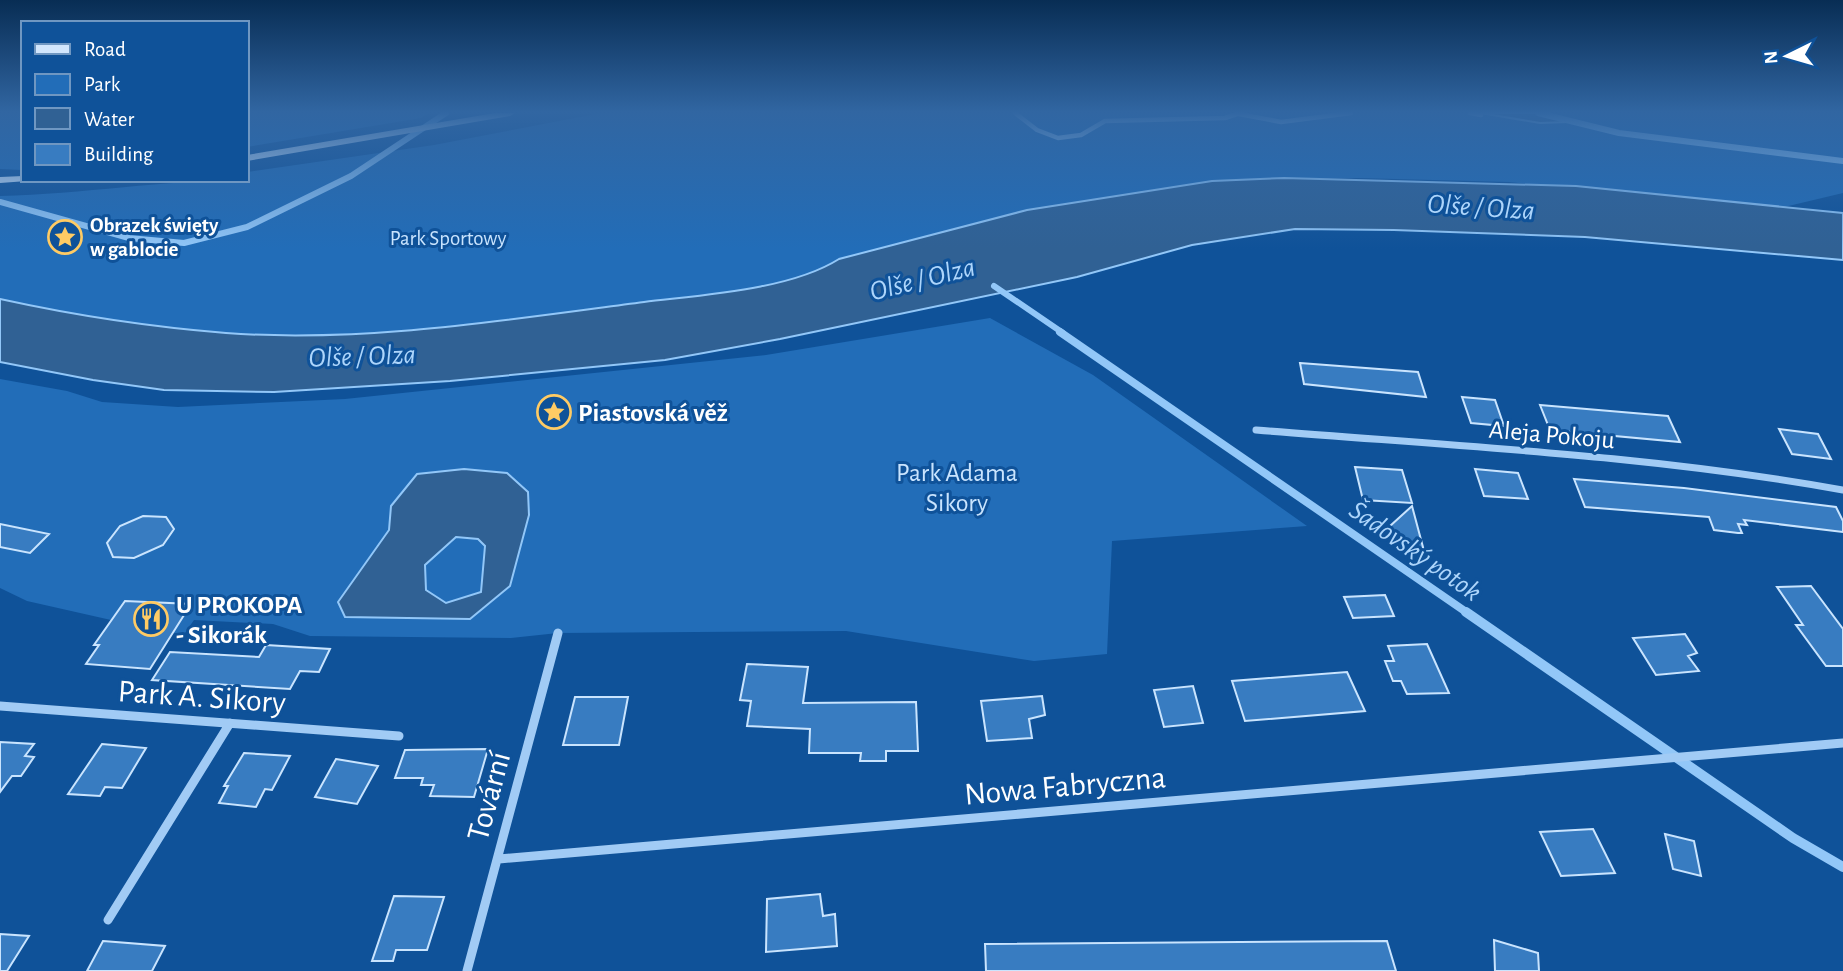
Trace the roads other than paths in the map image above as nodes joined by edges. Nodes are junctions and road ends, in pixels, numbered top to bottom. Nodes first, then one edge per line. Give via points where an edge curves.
1 (21, 179) edge
2 (0, 180) edge
3 (1256, 430) dead end
4 (1843, 490) edge
5 (558, 633) dead end
6 (0, 706) edge
7 (230, 723) junction
8 (399, 736) dead end
9 (1843, 743) edge
10 (499, 859) junction
11 (108, 920) dead end
12 (467, 971) edge

1 - 2 street
3 - 4 street, Aleja Pokoju via 1575,456 1766,476
5 - 10 street, Tovární
6 - 7 street, Park A. Sikory
7 - 8 street, Park A. Sikory
7 - 11 street
9 - 10 street, Nowa Fabryczna
10 - 12 street, Tovární

